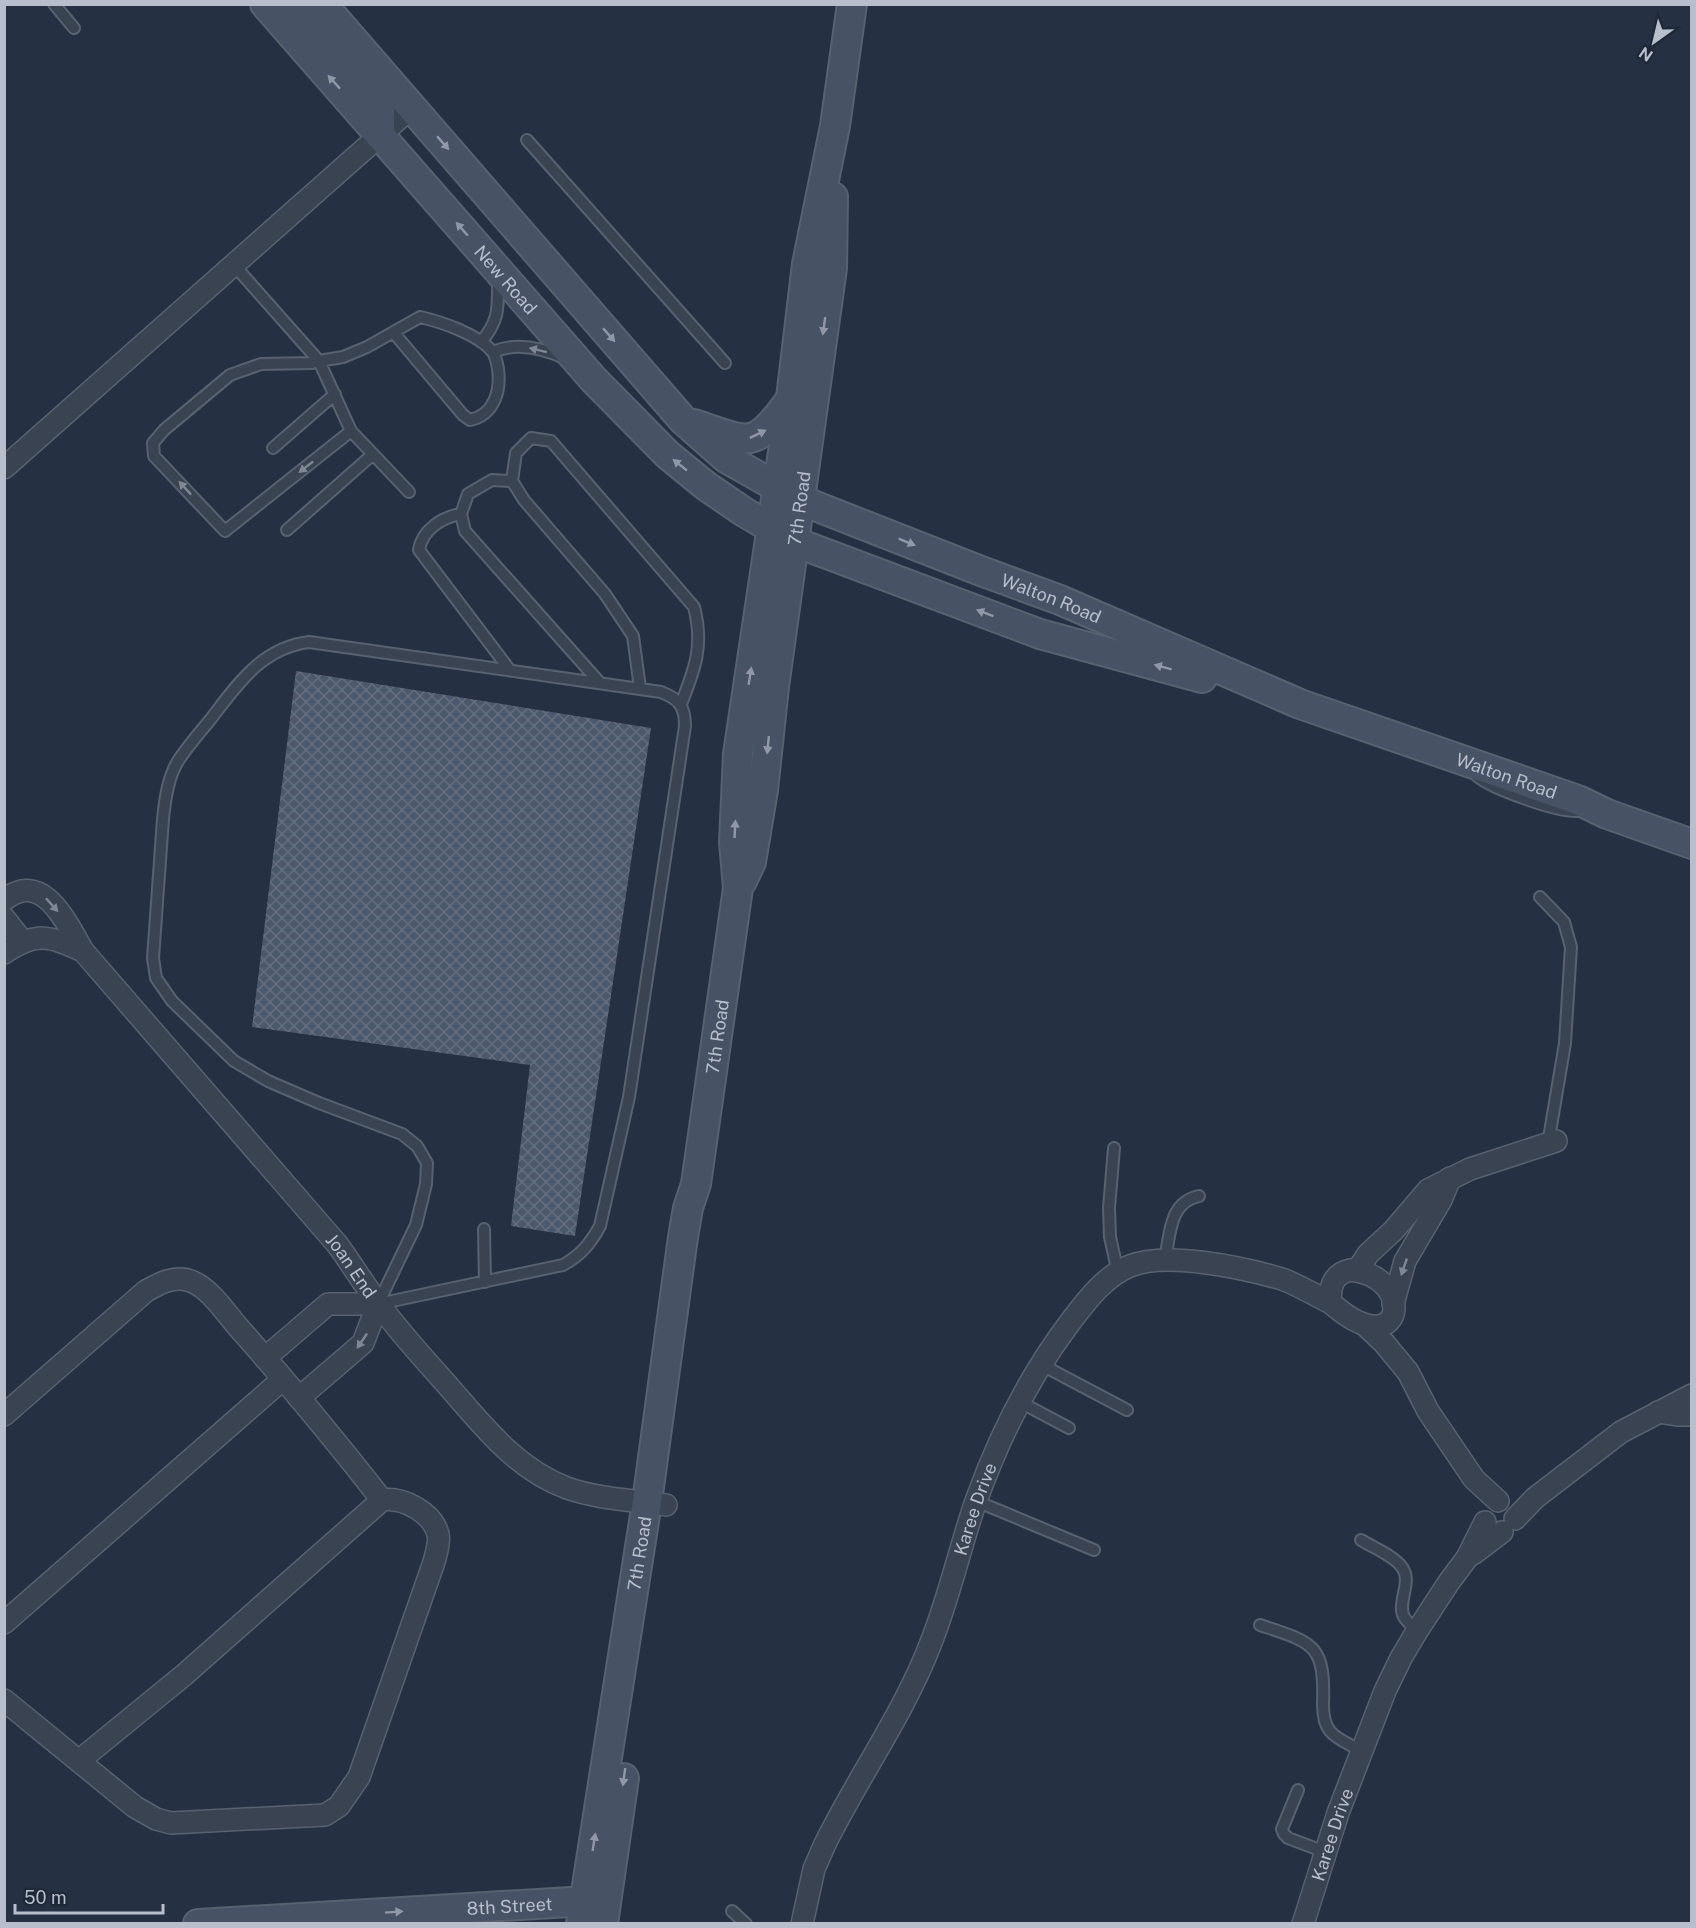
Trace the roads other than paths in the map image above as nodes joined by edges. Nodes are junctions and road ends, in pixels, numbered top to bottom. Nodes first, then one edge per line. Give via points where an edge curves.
1 (54, 4) edge
2 (265, 4) edge
3 (296, 4) edge
4 (322, 4) edge
5 (852, 4) edge
6 (74, 28) dead end
7 (412, 107) junction
8 (835, 126) junction
9 (380, 135) junction
10 (527, 140) dead end
11 (234, 265) junction
12 (498, 270) junction
13 (394, 333) junction
14 (481, 342) junction
15 (493, 352) junction
16 (319, 362) junction
17 (725, 363) dead end
18 (581, 365) junction
19 (335, 394) junction
20 (791, 398) junction
21 (683, 420) junction
22 (351, 431) junction
23 (273, 448) dead end
24 (372, 455) junction
25 (4, 468) edge
26 (512, 481) junction
27 (410, 492) dead end
28 (789, 494) junction
29 (461, 514) junction
30 (287, 530) dead end
31 (783, 535) junction
32 (509, 669) junction
33 (600, 683) junction
34 (639, 688) junction
35 (681, 704) junction
36 (1300, 704) junction
37 (1467, 762) junction
38 (1523, 769) dead end
39 (1588, 800) junction
40 (1692, 828) edge
41 (1692, 844) edge
42 (1540, 897) dead end
43 (4, 900) edge
44 (4, 918) edge
45 (22, 941) junction
46 (83, 951) junction
47 (4, 953) edge
48 (1552, 1142) joint
49 (1114, 1148) dead end
50 (1450, 1178) junction
51 (1199, 1197) dead end
52 (484, 1229) dead end
53 (1393, 1231) junction
54 (1414, 1244) junction
55 (1165, 1260) junction
56 (1357, 1271) junction
57 (1118, 1273) junction
58 (1284, 1280) junction
59 (1334, 1281) junction
60 (485, 1282) junction
61 (1331, 1303) junction
62 (378, 1304) junction
63 (1392, 1312) junction
64 (1365, 1325) junction
65 (265, 1358) junction
66 (1042, 1365) junction
67 (1408, 1372) junction
68 (283, 1379) junction
69 (1692, 1395) edge
70 (299, 1398) junction
71 (1020, 1402) junction
72 (1127, 1410) dead end
73 (1658, 1412) junction
74 (1692, 1414) edge
75 (4, 1415) edge
76 (1069, 1428) dead end
77 (381, 1500) junction
78 (976, 1501) junction
79 (656, 1504) junction
80 (1499, 1515) junction
81 (1361, 1540) dead end
82 (1094, 1550) dead end
83 (4, 1623) edge
84 (1260, 1625) dead end
85 (1417, 1631) junction
86 (4, 1700) edge
87 (1361, 1751) junction
88 (80, 1760) junction
89 (1298, 1790) dead end
90 (1325, 1852) junction
91 (732, 1911) dead end
92 (590, 1916) edge
93 (198, 1923) edge
94 (468, 1923) edge
95 (746, 1923) edge
96 (802, 1923) edge
97 (1303, 1923) edge

1 - 6 lane
9 -> 2 main road, New Road
3 - 9 main road via 374,94 380,106
4 - 7 main road
5 - 8 main road, 7th Road
7 - 9 street
7 -> 21 main road
8 - 20 main road, 7th Road via 807,264
8 -> 28 main road, 7th Road via 832,268
9 - 11 street
12 -> 9 main road, New Road
10 - 17 lane
11 - 16 lane
11 - 25 street
12 - 14 lane via 497,316
12 - 18 main road, New Road
13 - 14 lane via 420,317 448,325
13 - 15 lane via 470,420 477,419 497,398 500,382
13 - 16 lane via 343,357
14 - 15 lane
18 -> 15 lane via 517,345
16 - 19 lane
22 -> 16 lane via 225,531 154,456 153,443 164,430 230,375 261,364
31 -> 18 main road, New Road via 720,496 668,455
19 - 22 lane
19 - 23 lane
21 -> 20 main road via 745,440 765,432
20 - 28 main road, 7th Road
21 - 28 main road via 726,458
22 - 24 lane
24 - 27 lane
24 - 30 lane
26 - 29 lane via 492,480 468,494
26 - 34 lane via 606,594 633,636
26 - 35 lane via 516,453 531,438 551,441 694,608 699,626 697,666
28 - 31 main road, 7th Road
28 -> 36 main road, Walton Road via 1060,600
29 - 32 lane via 449,516 432,528 421,539 419,550
29 - 33 lane via 465,531
36 -> 31 main road, Walton Road via 1040,634
31 - 79 main road, 7th Road via 754,843 751,862 738,888 696,1184 683,1237
32 - 33 lane
32 - 62 lane via 309,642 293,644 270,654 243,677 178,761 165,797 153,958 156,978 172,1001 234,1061 309,1099 402,1134 417,1146 427,1163 416,1225
33 - 34 lane
34 - 35 lane via 662,692
35 - 60 lane via 685,726 629,1097 600,1226 578,1257 563,1265
36 - 37 main road, Walton Road
37 - 38 lane
37 - 39 main road, Walton Road
39 - 40 main road, Walton Road
39 - 41 main road, Walton Road via 1606,814
42 - 48 lane via 1564,922 1571,947 1565,1043
43 -> 46 street, Joan End via 16,891 38,892 65,920
44 - 45 street
45 - 46 street via 57,940
45 - 47 street
46 - 62 street, Joan End via 337,1245
48 - 50 street
49 - 57 lane via 1109,1208
50 - 53 street via 1428,1190
50 - 54 street
51 - 55 lane via 1188,1199 1176,1211
52 - 60 lane
53 - 54 street
53 - 56 street via 1368,1254
54 -> 63 street via 1405,1261
55 - 57 street, Karee Drive via 1130,1266
55 - 58 street, Karee Drive via 1237,1269
56 - 59 street via 1338,1274
56 - 63 street via 1376,1278 1390,1291
57 - 66 street, Karee Drive via 1084,1304
58 - 59 street, Karee Drive
58 - 61 street, Karee Drive
59 - 61 street
60 - 62 lane
61 - 64 street
62 - 65 street via 328,1304
62 -> 70 street via 363,1343
62 - 79 street, Joan End via 486,1430 524,1465 566,1488
63 - 64 street via 1379,1328
63 - 67 street
64 - 67 street
65 - 68 street
65 - 75 street via 193,1282 162,1281
66 - 71 street, Karee Drive
66 - 72 lane
67 - 80 street via 1428,1411
68 - 70 street
68 - 83 street
69 - 73 street, Karee Drive
70 - 77 street
71 - 76 lane
71 - 78 street, Karee Drive via 996,1448
73 - 74 street
73 - 80 street, Karee Drive via 1622,1432 1534,1498
77 - 88 street via 184,1675
77 - 88 street via 399,1500 429,1517 438,1534 437,1550 359,1777 339,1806 325,1815 310,1817 171,1823 135,1807
78 - 82 lane
78 - 96 street, Karee Drive via 932,1640 912,1687 825,1844 814,1869
79 - 92 main road, 7th Road
80 - 85 street, Karee Drive
81 - 85 lane via 1404,1570 1402,1613
84 - 87 lane via 1300,1638 1321,1660 1325,1724 1331,1733
85 - 87 street, Karee Drive via 1385,1691
86 - 88 street
87 - 90 street, Karee Drive
89 - 90 lane via 1282,1829 1284,1834
90 - 97 street, Karee Drive
91 - 95 lane
93 -> 92 main road, 8th Street
92 - 94 main road, 8th Street

